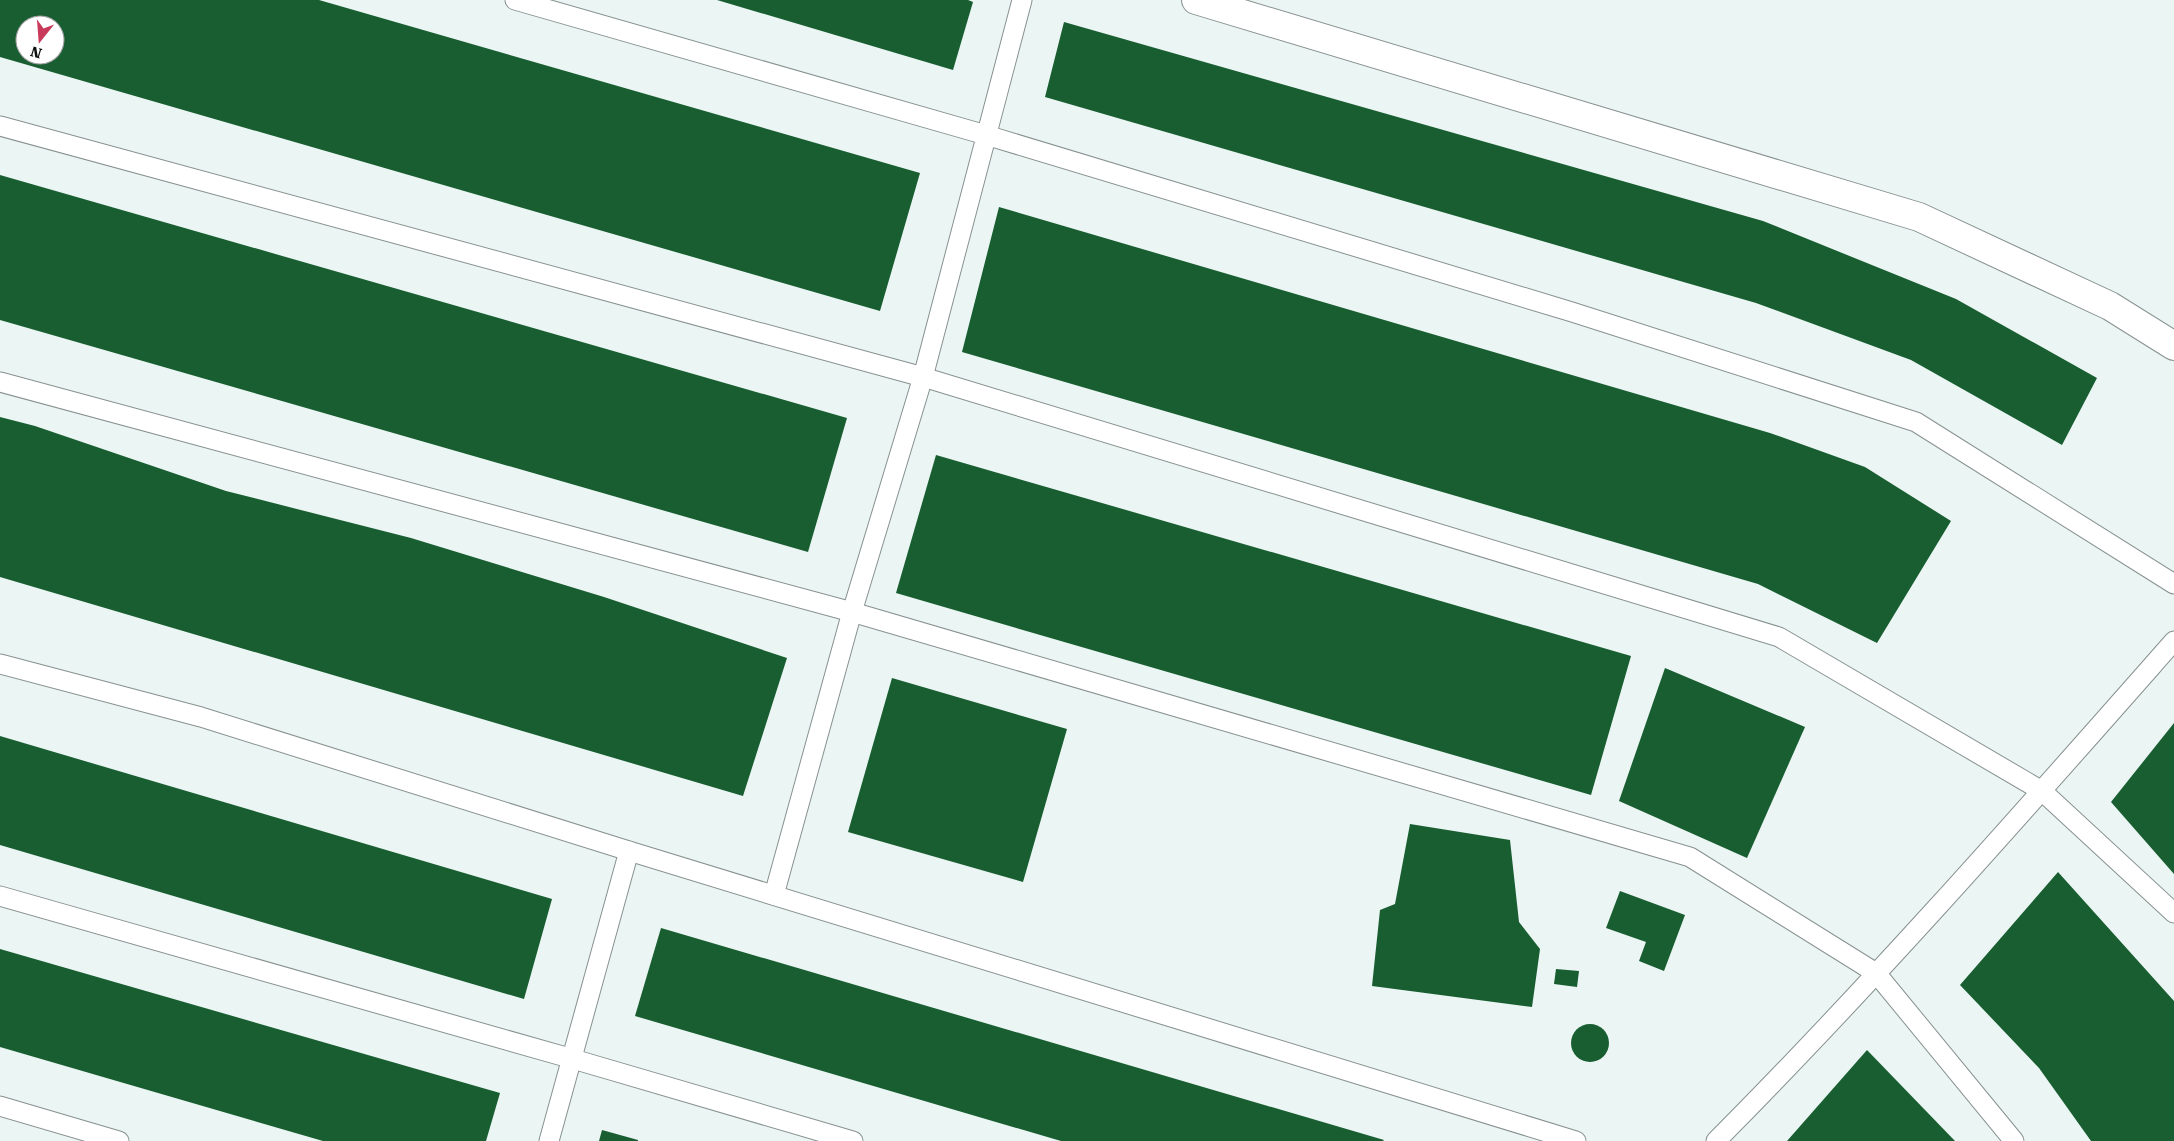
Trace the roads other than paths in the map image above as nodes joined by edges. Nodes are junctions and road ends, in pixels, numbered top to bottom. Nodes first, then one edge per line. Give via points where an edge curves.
1 (515, 0) edge
2 (1022, 0) edge
3 (1196, 0) edge
4 (0, 126) edge
5 (986, 135) junction
6 (2174, 346) edge
7 (923, 377) junction
8 (0, 382) edge
9 (2174, 584) edge
10 (852, 612) junction
11 (2174, 642) edge
12 (0, 664) edge
13 (2042, 791) junction
14 (629, 851) junction
15 (774, 895) junction
16 (0, 896) edge
17 (2174, 913) edge
18 (1876, 973) junction
19 (573, 1059) junction
20 (0, 1106) edge
21 (119, 1141) edge
22 (549, 1141) edge
23 (853, 1141) edge
24 (1576, 1141) edge
25 (1716, 1141) edge
26 (2014, 1141) edge

1 - 5 lane
2 - 5 lane
3 - 6 street via 1918,216 2110,306
4 - 7 lane
5 - 7 lane
5 - 9 lane via 1572,312 1916,422
7 - 10 lane
7 - 13 lane via 1779,637
8 - 10 lane
10 - 15 lane
10 - 18 lane via 1690,857
11 - 13 lane
12 - 14 lane via 201,717
13 - 17 lane
13 - 18 lane
14 - 15 lane
14 - 19 lane
15 - 24 lane
16 - 19 lane
18 - 25 lane
18 - 26 lane
19 - 22 lane
19 - 23 lane
20 - 21 lane

